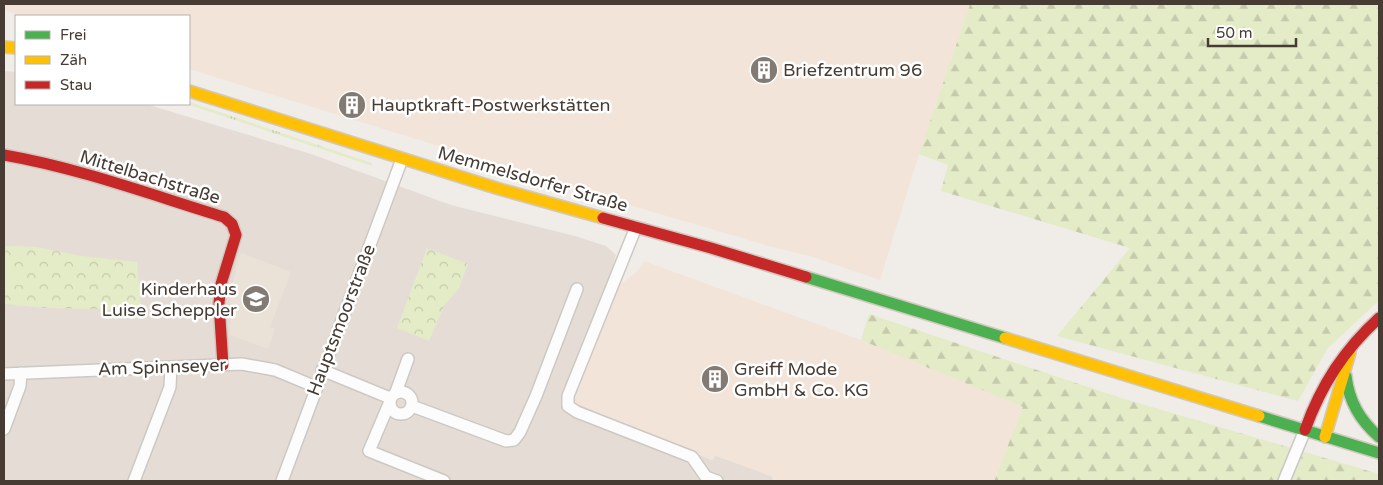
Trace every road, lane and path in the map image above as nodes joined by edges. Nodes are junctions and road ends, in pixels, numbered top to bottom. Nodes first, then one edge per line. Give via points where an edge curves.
1 (190, 91) edge
2 (4, 155) edge
3 (402, 159) junction
4 (636, 227) junction
5 (577, 289) dead end
6 (1379, 318) edge
7 (1353, 342) junction
8 (408, 359) dead end
9 (222, 365) junction
10 (171, 367) junction
11 (322, 370) junction
12 (21, 373) junction
13 (1345, 373) junction
14 (4, 374) edge
15 (316, 386) junction
16 (392, 398) junction
17 (412, 406) junction
18 (4, 429) edge
19 (1305, 430) junction
20 (1325, 437) junction
21 (1379, 437) edge
22 (1379, 453) edge
23 (134, 481) edge
24 (282, 481) edge
25 (444, 481) edge
26 (717, 481) edge
27 (1284, 481) edge

1 - 3 main road, Memmelsdorfer Straße
2 - 9 main road, Mittelbachstraße via 72,171 224,218 232,224 236,235 221,284 219,303
3 - 4 main road, Memmelsdorfer Straße
3 - 11 street, Hauptsmoorstraße
4 - 19 main road, Memmelsdorfer Straße
4 - 26 street via 568,396 568,406 692,457 706,477
5 - 17 street via 536,396 514,440 506,441
6 - 7 main road
7 - 13 main road
7 - 19 main road via 1329,375
8 - 16 street
9 - 10 street, Am Spinnseyer
9 - 15 street, Am Spinnseyer via 262,367
10 - 12 street, Am Spinnseyer
10 - 23 street via 170,387
11 - 15 street, Hauptsmoorstraße
11 - 16 street
12 - 14 street, Am Spinnseyer
12 - 18 street via 20,386
13 - 20 main road
13 - 21 main road via 1351,404 1362,421
15 - 24 street, Hauptsmoorstraße
16 - 17 street via 405,392 411,396
16 - 17 street via 393,411 403,414
16 - 25 street via 369,451
19 - 20 main road, Memmelsdorfer Straße
19 - 27 street
20 - 22 main road, Memmelsdorfer Straße

